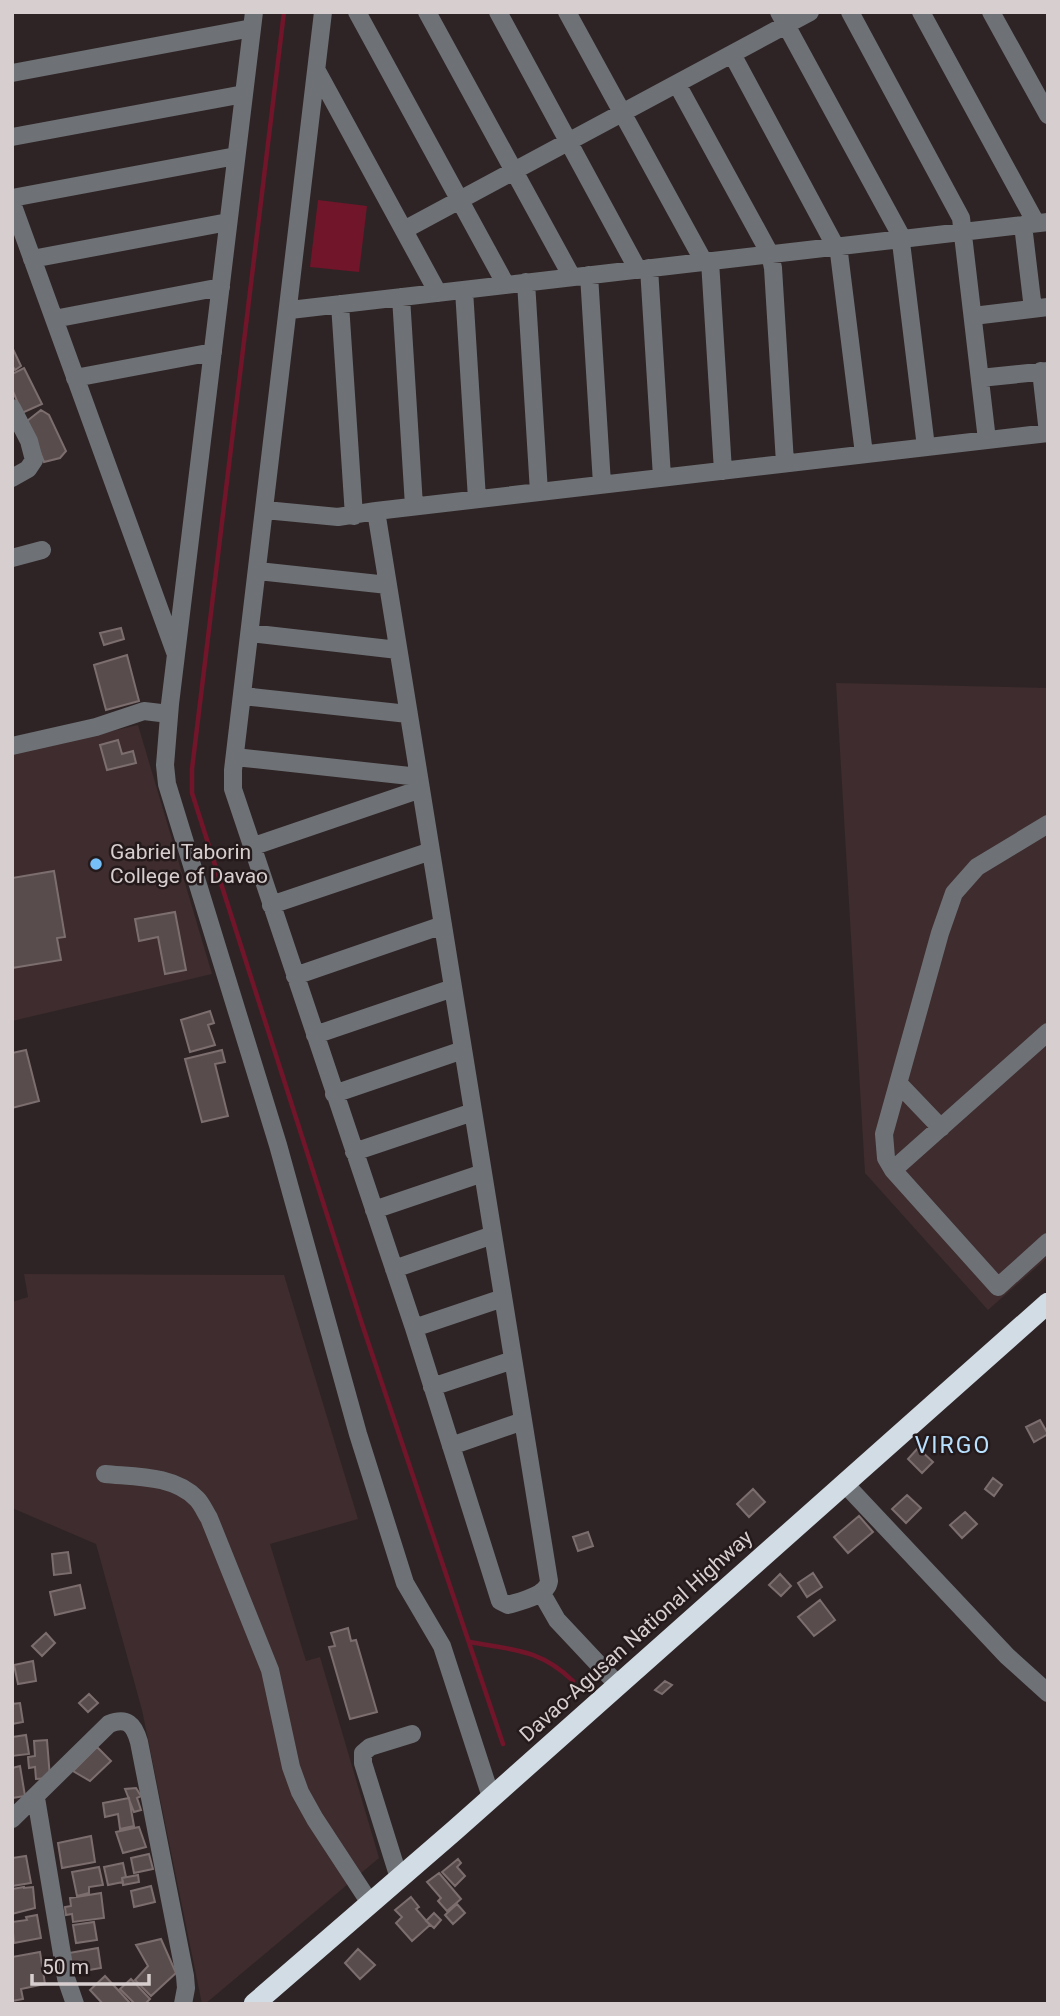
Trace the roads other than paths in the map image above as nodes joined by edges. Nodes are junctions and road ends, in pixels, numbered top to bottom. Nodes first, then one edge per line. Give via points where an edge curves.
1 (323, 12) edge
2 (357, 12) edge
3 (427, 12) edge
4 (498, 12) edge
5 (568, 12) edge
6 (810, 12) edge
7 (850, 12) edge
8 (920, 12) edge
9 (991, 12) edge
10 (783, 19) edge
11 (253, 20) edge
12 (732, 54) junction
13 (317, 71) junction
14 (12, 74) edge
15 (677, 84) junction
16 (244, 94) junction
17 (622, 113) junction
18 (1048, 116) edge
19 (12, 137) edge
20 (569, 142) junction
21 (236, 156) junction
22 (514, 171) junction
23 (12, 198) edge
24 (460, 201) junction
25 (12, 203) edge
26 (228, 222) junction
27 (1036, 223) edge
28 (404, 230) junction
29 (963, 232) junction
30 (901, 239) junction
31 (836, 246) junction
32 (770, 254) junction
33 (32, 259) junction
34 (707, 262) junction
35 (644, 269) junction
36 (580, 276) junction
37 (526, 282) junction
38 (506, 285) junction
39 (220, 288) junction
40 (464, 290) junction
41 (438, 293) junction
42 (401, 297) junction
43 (340, 304) junction
44 (1040, 308) edge
45 (290, 310) junction
46 (973, 316) junction
47 (54, 319) junction
48 (213, 352) junction
49 (1044, 371) edge
50 (75, 378) junction
51 (980, 378) junction
52 (12, 408) edge
53 (1048, 433) edge
54 (987, 440) junction
55 (926, 447) junction
56 (864, 454) junction
57 (786, 463) junction
58 (723, 471) junction
59 (662, 477) junction
60 (12, 478) edge
61 (601, 484) junction
62 (539, 492) junction
63 (477, 499) junction
64 (414, 506) junction
65 (265, 510) junction
66 (376, 511) junction
67 (354, 516) junction
68 (42, 550) dead end
69 (12, 558) edge
70 (258, 571) junction
71 (388, 585) junction
72 (250, 634) junction
73 (398, 650) junction
74 (176, 656) junction
75 (243, 696) junction
76 (408, 714) junction
77 (169, 715) junction
78 (12, 746) edge
79 (235, 757) junction
80 (420, 783) junction
81 (1048, 824) edge
82 (251, 847) junction
83 (430, 851) junction
84 (271, 905) junction
85 (443, 925) junction
86 (295, 976) junction
87 (453, 988) junction
88 (1048, 1032) edge
89 (315, 1035) junction
90 (463, 1050) junction
91 (898, 1083) junction
92 (334, 1094) junction
93 (473, 1112) junction
94 (940, 1128) junction
95 (354, 1152) junction
96 (893, 1170) junction
97 (483, 1173) junction
98 (374, 1210) junction
99 (493, 1235) junction
100 (1048, 1242) edge
101 (394, 1269) junction
102 (503, 1298) junction
103 (1048, 1303) edge
104 (414, 1328) junction
105 (513, 1360) junction
106 (432, 1387) junction
107 (523, 1422) junction
108 (451, 1446) junction
109 (105, 1474) dead end
110 (845, 1484) junction
111 (541, 1592) junction
112 (618, 1685) junction
113 (1048, 1693) edge
114 (412, 1734) dead end
115 (491, 1797) junction
116 (36, 1798) junction
117 (12, 1818) edge
118 (399, 1878) junction
119 (370, 1903) junction
120 (261, 2002) edge
121 (75, 2004) edge
122 (183, 2004) edge

1 - 13 street
2 - 24 street
3 - 22 street
4 - 20 street
5 - 17 street
6 - 10 street
7 - 29 street via 957,207
8 - 27 street
9 - 18 street
10 - 12 street
10 - 30 street
11 - 14 street
11 - 16 street
12 - 15 street
12 - 31 street
13 - 28 street
13 - 45 street
15 - 17 street
15 - 32 street
16 - 19 street
16 - 21 street
17 - 20 street
17 - 34 street
20 - 22 street
20 - 35 street
21 - 23 street
21 - 26 street
22 - 24 street
22 - 36 street
24 - 28 street
24 - 38 street
25 - 33 street
26 - 33 street
26 - 39 street
27 - 29 street
27 - 44 street
28 - 41 street
29 - 30 street
29 - 46 street
30 - 31 street
30 - 55 street
31 - 32 street
31 - 56 street
32 - 34 street
32 - 57 street
33 - 47 street
34 - 35 street
34 - 58 street
35 - 36 street
35 - 59 street
36 - 37 street
36 - 61 street
37 - 38 street
37 - 62 street
38 - 40 street
39 - 47 street
39 - 48 street
40 - 41 street
40 - 63 street
41 - 42 street
42 - 43 street
42 - 64 street
43 - 45 street
43 - 67 street
44 - 46 street
45 - 65 street
46 - 51 street
47 - 50 street
48 - 50 street
48 - 74 street
49 - 51 street
49 - 53 street
50 - 74 street
51 - 54 street
52 - 60 street via 30,441 34,460
53 - 54 street
54 - 55 street
55 - 56 street
56 - 57 street
57 - 58 street
58 - 59 street
59 - 61 street
61 - 62 street
62 - 63 street
63 - 64 street
64 - 66 street
65 - 67 street
65 - 70 street
66 - 67 street
66 - 71 street
68 - 69 street
70 - 71 street
70 - 72 street
71 - 73 street
72 - 73 street
72 - 75 street
73 - 76 street
74 - 77 street
75 - 76 street
75 - 79 street
76 - 80 street
77 - 78 street via 144,711
77 - 115 street via 165,765 171,803 278,1145 358,1434 405,1583 442,1646
79 - 80 street
79 - 82 street via 234,798
80 - 82 street
80 - 83 street
81 - 91 street via 977,867 954,893
82 - 84 street
83 - 84 street
83 - 85 street
84 - 86 street
85 - 86 street
85 - 87 street
86 - 89 street
87 - 89 street
87 - 90 street
88 - 94 street
89 - 92 street
90 - 92 street
90 - 93 street
91 - 94 street
91 - 96 street via 884,1134 886,1158
92 - 95 street
93 - 95 street
93 - 97 street
94 - 96 street
95 - 98 street
96 - 100 street via 998,1287
97 - 98 street
97 - 99 street
98 - 101 street
99 - 101 street
99 - 102 street
101 - 104 street
102 - 104 street
102 - 105 street
103 - 110 highway, Davao-Agusan National Highway
104 - 106 street
105 - 106 street
105 - 107 street
106 - 108 street
107 - 108 street
107 - 111 street via 549,1581
108 - 111 street via 500,1601 508,1605
109 - 119 street via 174,1484 197,1499 209,1518 270,1671 300,1792
110 - 112 highway, Davao-Agusan National Highway
110 - 113 street via 998,1647
111 - 112 street via 557,1620
112 - 115 highway, Davao-Agusan National Highway
114 - 118 street via 363,1753
115 - 118 highway, Davao-Agusan National Highway
116 - 117 street
116 - 121 street via 66,1978
116 - 122 street via 109,1724 127,1721 132,1725 185,1976
118 - 119 highway, Davao-Agusan National Highway
119 - 120 highway, Davao-Agusan National Highway

